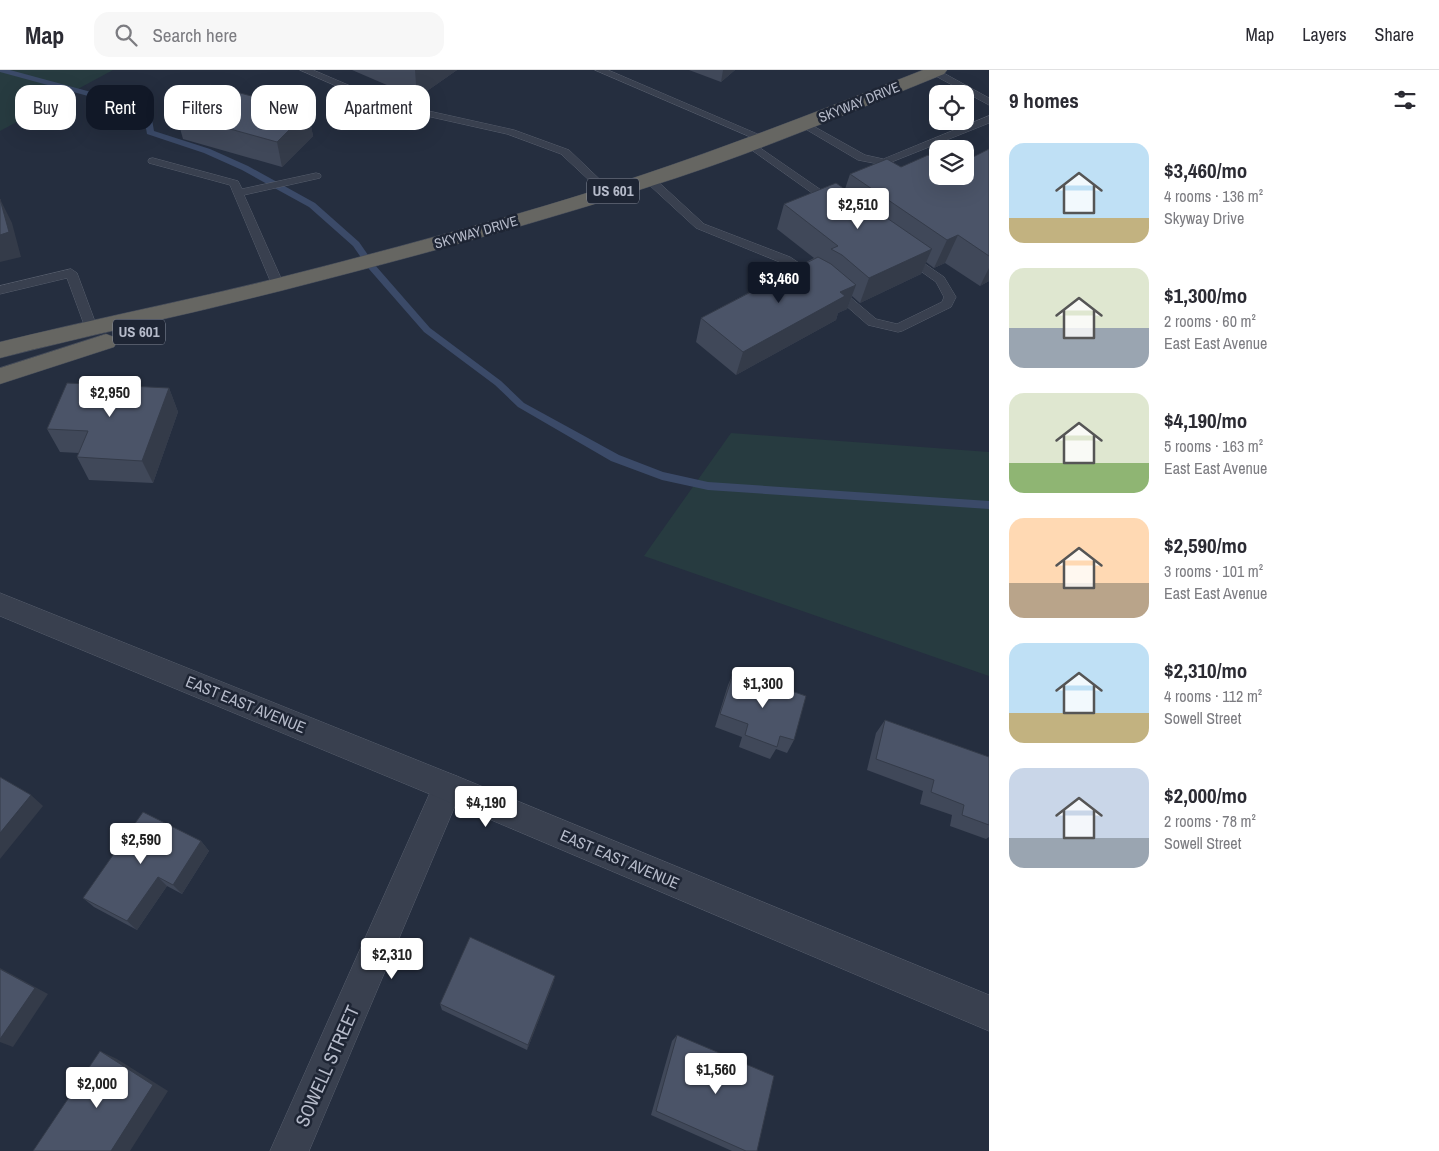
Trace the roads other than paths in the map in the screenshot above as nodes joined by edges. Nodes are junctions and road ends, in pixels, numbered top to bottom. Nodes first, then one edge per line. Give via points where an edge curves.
1 (305, 70) edge
2 (600, 70) edge
3 (937, 71) edge
4 (989, 102) edge
5 (989, 118) edge
6 (802, 124) junction
7 (757, 141) junction
8 (153, 161) dead end
9 (316, 176) dead end
10 (650, 180) junction
11 (609, 192) junction
12 (238, 194) junction
13 (845, 212) edge
14 (901, 252) edge
15 (278, 285) junction
16 (0, 290) edge
17 (91, 327) junction
18 (0, 350) edge
19 (0, 376) edge
20 (0, 604) edge
21 (448, 787) junction
22 (989, 1013) edge
23 (289, 1151) edge

1 - 11 lane via 386,104 510,132 565,152
2 - 7 lane
3 - 4 lane
3 - 6 highway, SKYWAY DRIVE / US 601
5 - 6 lane via 884,162 862,158
6 - 7 highway, SKYWAY DRIVE / US 601
7 - 10 highway, SKYWAY DRIVE / US 601
7 - 13 lane
8 - 12 lane via 234,183
9 - 12 lane
10 - 11 highway, SKYWAY DRIVE / US 601
10 - 14 lane via 700,226 786,260 828,284 872,322 898,328 947,304 950,296 940,280
11 - 15 highway, SKYWAY DRIVE / US 601 via 413,250
12 - 15 lane
15 - 17 highway, SKYWAY DRIVE / US 601
15 - 19 highway, US 601
16 - 17 lane via 70,273
17 - 18 highway, SKYWAY DRIVE / US 601
20 - 21 street, EAST EAST AVENUE
21 - 22 street, EAST EAST AVENUE
21 - 23 street, SOWELL STREET

